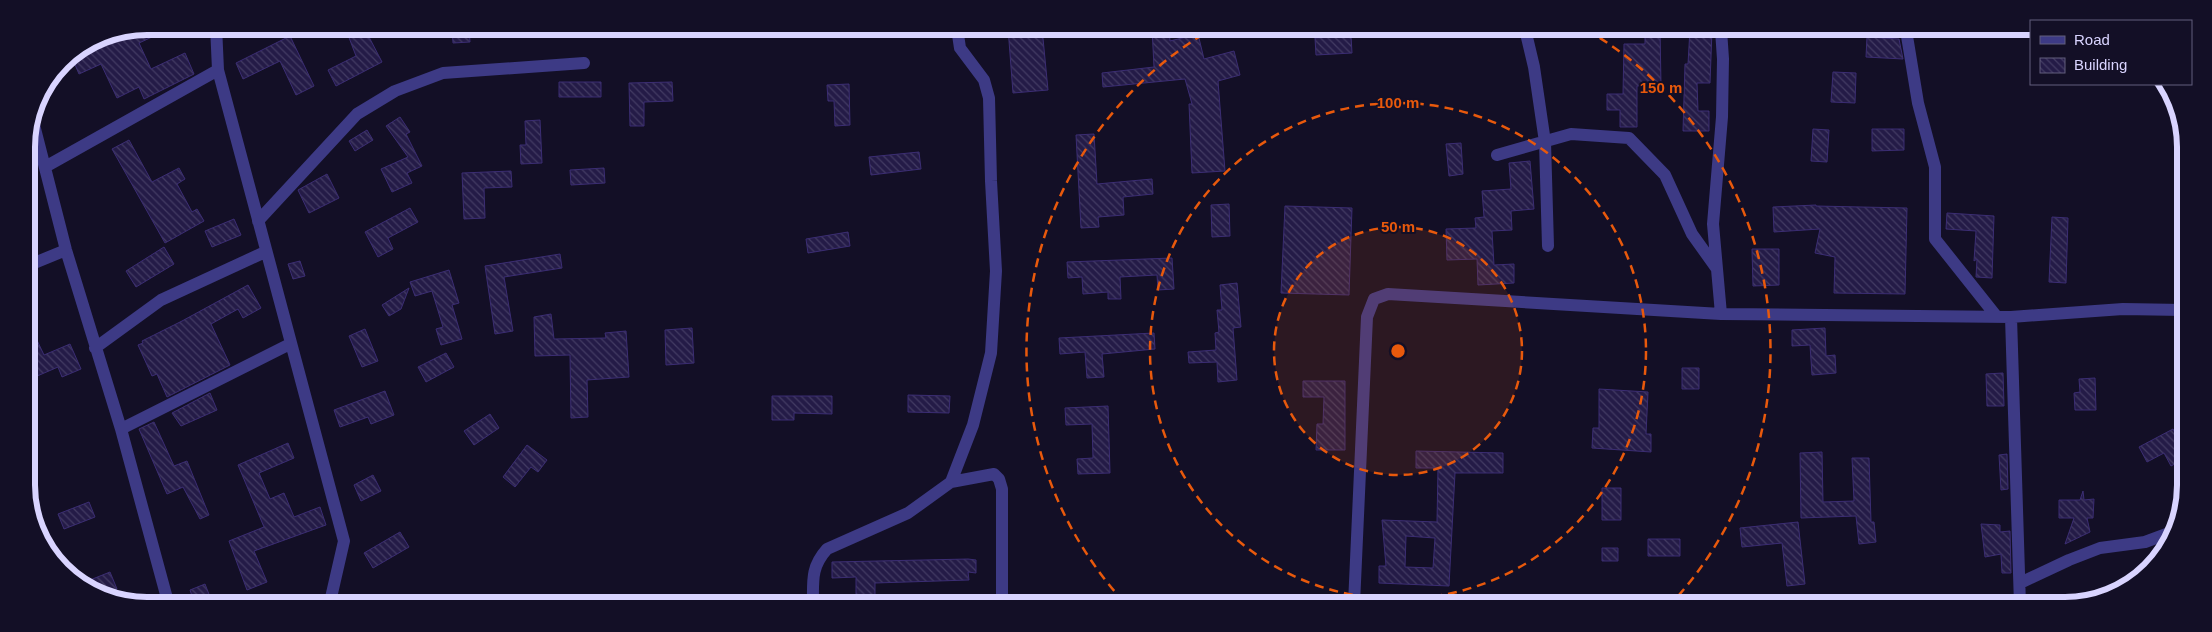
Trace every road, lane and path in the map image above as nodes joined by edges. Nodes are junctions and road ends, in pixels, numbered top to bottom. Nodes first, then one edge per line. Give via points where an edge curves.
1 (216, 35) edge
2 (958, 35) edge
3 (1526, 35) edge
4 (1721, 35) edge
5 (1907, 35) edge
6 (584, 63) dead end
7 (218, 70) junction
8 (36, 132) edge
9 (1544, 142) junction
10 (1497, 155) dead end
11 (45, 167) junction
12 (258, 221) junction
13 (1548, 246) dead end
14 (66, 250) junction
15 (265, 252) junction
16 (35, 263) edge
17 (1717, 269) junction
18 (2177, 310) edge
19 (1722, 314) junction
20 (1997, 317) junction
21 (2011, 317) junction
22 (290, 344) junction
23 (95, 348) junction
24 (121, 429) junction
25 (951, 482) junction
26 (2165, 535) edge
27 (2020, 584) junction
28 (167, 597) edge
29 (331, 597) edge
30 (813, 597) edge
31 (1002, 597) edge
32 (1354, 597) edge
33 (2020, 597) edge

1 - 7 street
2 - 25 street via 960,48 984,80 989,98 996,271 991,354 973,425
3 - 9 street
4 - 17 street via 1722,117 1713,224
5 - 20 street via 1918,103 1935,168 1935,239
6 - 12 street via 443,73 395,91 357,114
7 - 11 street
7 - 12 street
8 - 11 street
9 - 10 street
9 - 13 street
9 - 17 street via 1571,134 1628,138 1665,175 1692,234
11 - 14 street
12 - 15 street
14 - 16 street
14 - 23 street
15 - 22 street
15 - 23 street via 160,300
17 - 19 street
18 - 21 street via 2123,309
19 - 20 street
19 - 32 street via 1388,294 1374,299 1367,317
20 - 21 street
21 - 27 street
22 - 24 street
22 - 29 street via 344,541
23 - 24 street
24 - 28 street
25 - 30 street via 908,513 827,549 818,560 813,575
25 - 31 street via 994,474 999,479 1002,489
26 - 27 street via 2145,542 2100,548
27 - 33 street

